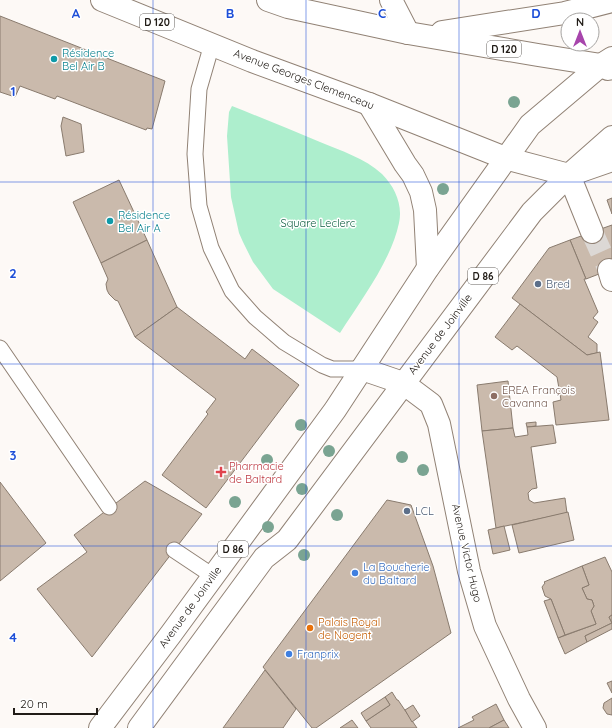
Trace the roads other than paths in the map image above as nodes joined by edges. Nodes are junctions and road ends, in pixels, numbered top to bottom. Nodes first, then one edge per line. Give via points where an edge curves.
1 (102, 0) edge
2 (268, 0) edge
3 (391, 0) edge
4 (612, 0) edge
5 (416, 34) junction
6 (212, 44) junction
7 (608, 65) edge
8 (369, 104) junction
9 (612, 137) edge
10 (506, 158) junction
11 (612, 160) edge
12 (569, 175) junction
13 (592, 232) tunnel mouth
14 (428, 268) junction
15 (0, 348) edge
16 (362, 368) junction
17 (403, 383) junction
18 (109, 507) dead end
19 (174, 550) dead end
20 (213, 576) junction
21 (100, 728) edge
22 (139, 728) edge
23 (535, 728) edge

1 - 6 main road, Avenue Georges Clemenceau / D 120
2 - 5 main road, D 120 via 288,7
3 - 5 main road
4 - 5 main road via 566,13
5 - 7 main road, D 120 via 538,56
6 - 8 main road, Avenue Georges Clemenceau / D 120
6 - 16 lane via 199,88 195,154 199,206 211,248 232,291 255,317 284,342 332,369
7 - 10 main road, D 86 via 530,125
8 - 10 main road, Avenue Georges Clemenceau / D 120
8 - 14 main road via 421,192 425,210
9 - 12 main road, D 86
10 - 12 main road, D 120
10 - 14 main road, Avenue de Joinville / D 86
11 - 12 main road
12 - 13 main road
12 - 17 main road, Avenue de Joinville / D 86 via 532,212
14 - 16 main road, Avenue de Joinville / D 86
15 - 18 lane
16 - 17 main road, Avenue de Joinville
16 - 20 main road, Avenue de Joinville / D 86 via 335,410
17 - 22 main road, Avenue de Joinville / D 86 via 287,540 264,558
17 - 23 main road, Avenue Victor Hugo via 431,404 439,424 469,571 485,626 519,700
19 - 20 lane
20 - 21 main road, Avenue de Joinville / D 86

